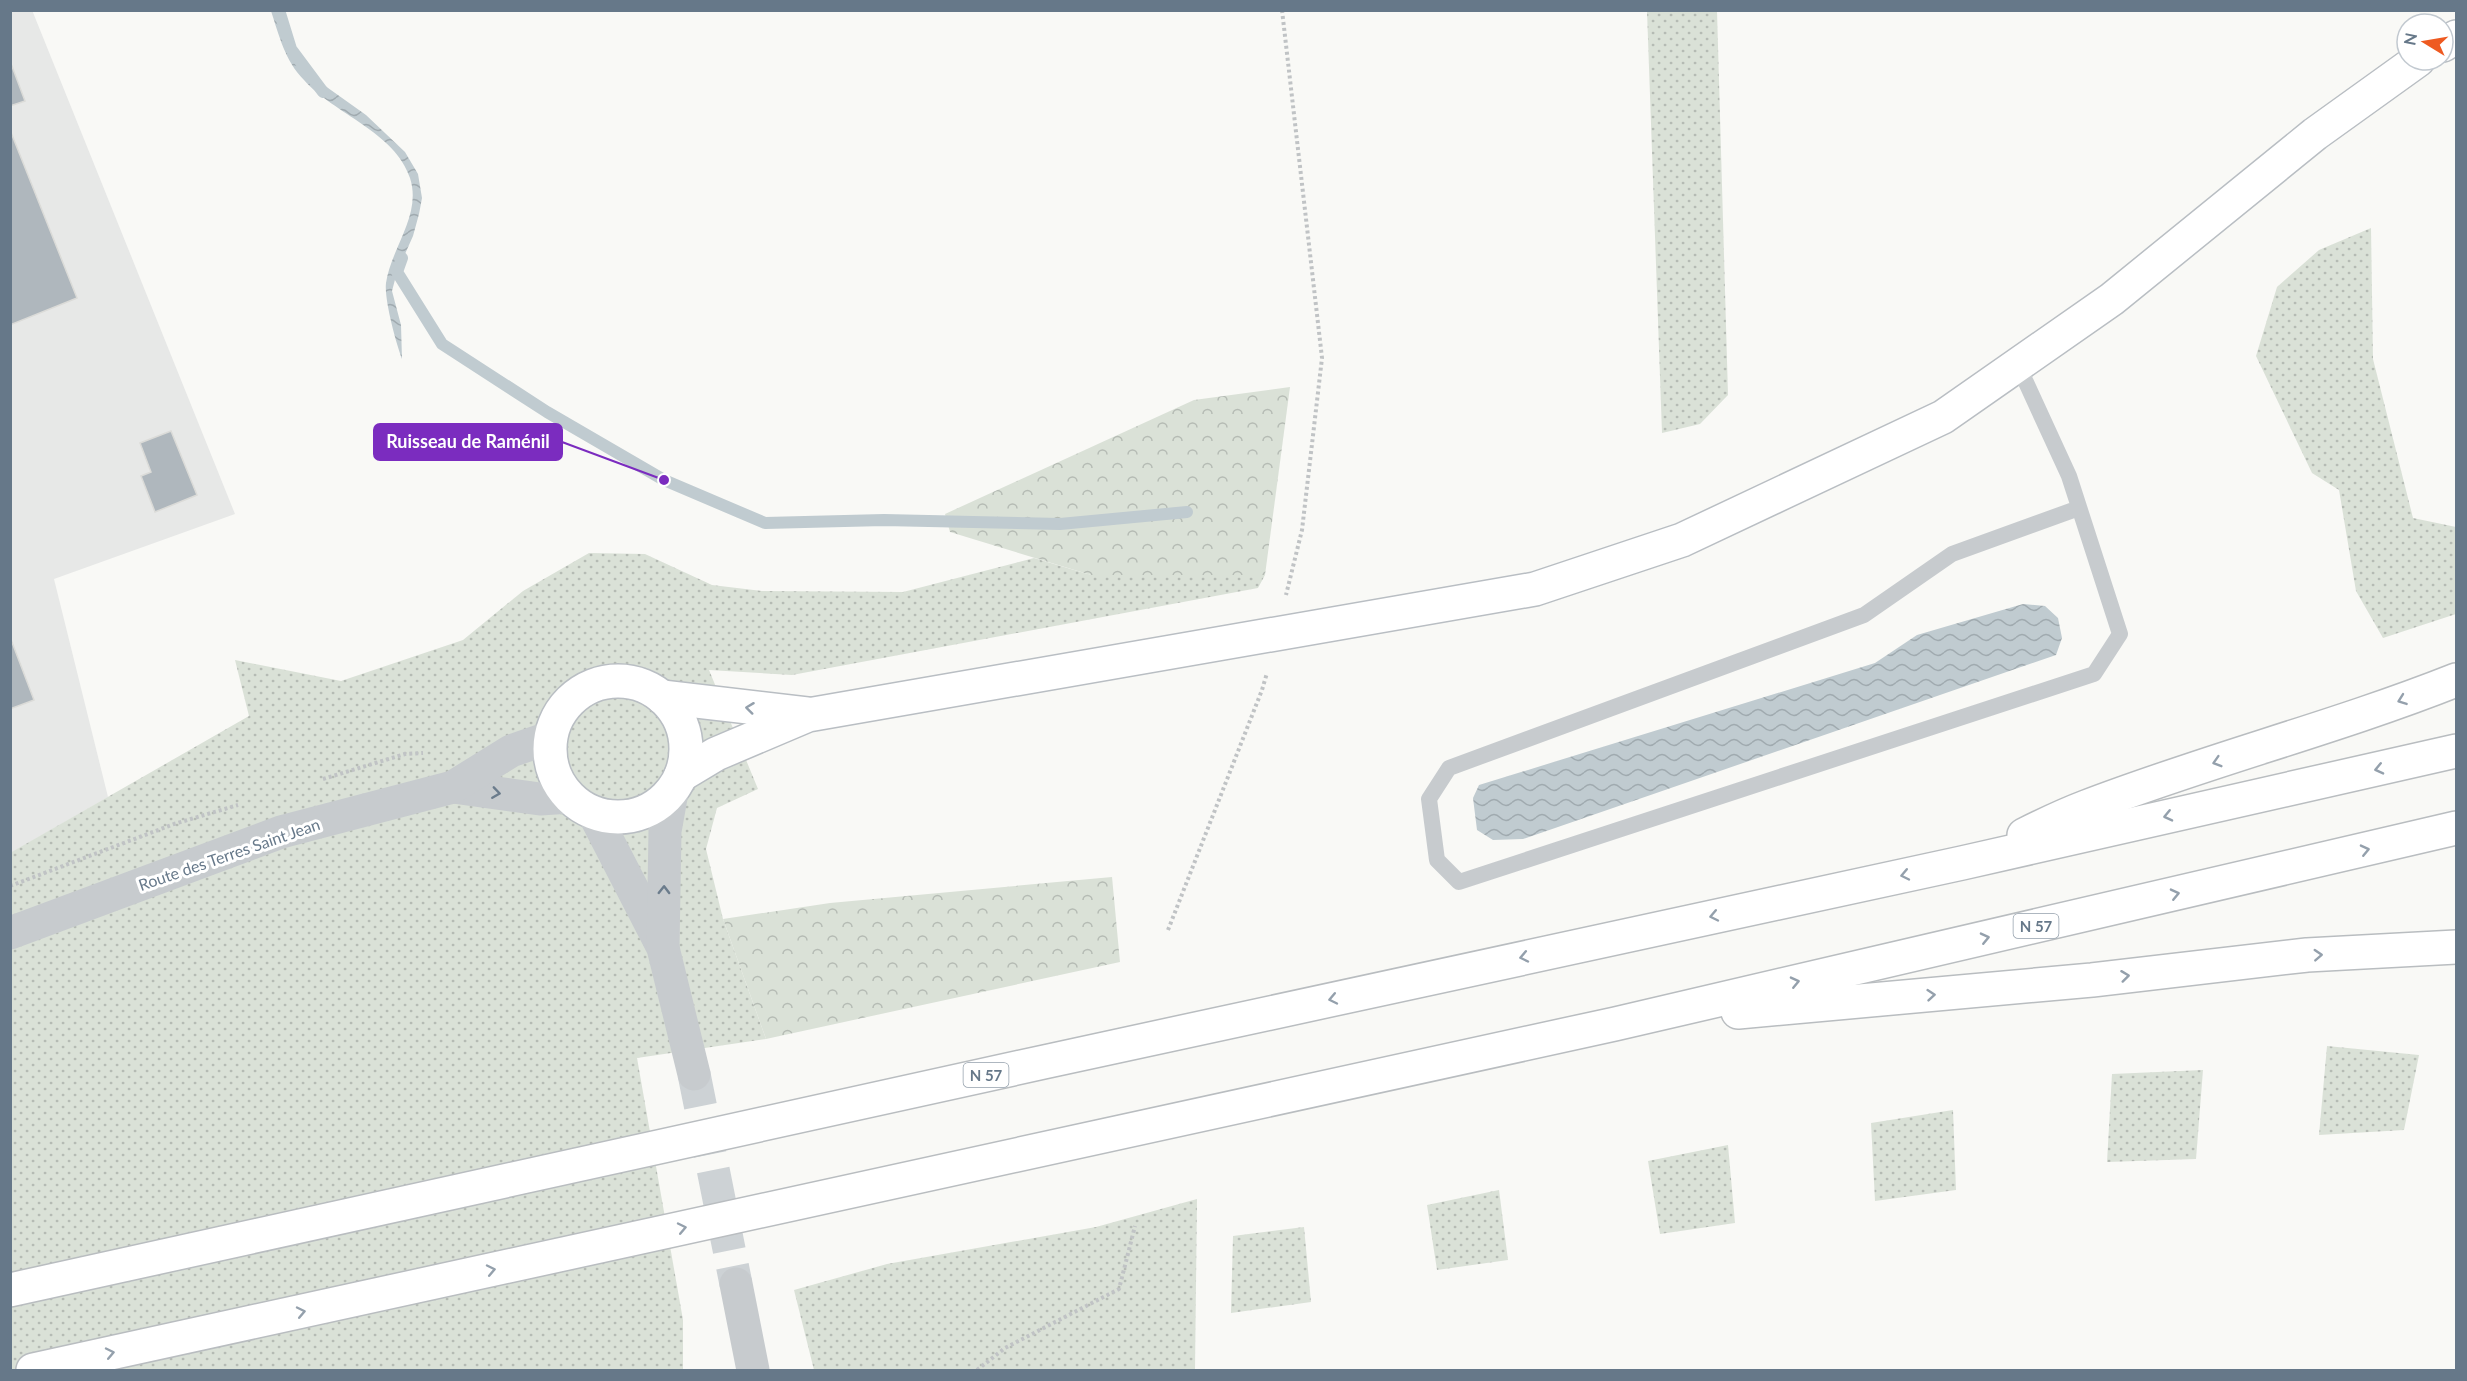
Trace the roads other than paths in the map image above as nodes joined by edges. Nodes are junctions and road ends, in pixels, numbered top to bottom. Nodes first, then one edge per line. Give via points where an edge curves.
1 (2401, 72) edge
2 (2018, 364) junction
3 (2079, 508) junction
4 (2457, 680) edge
5 (662, 697) junction
6 (808, 715) junction
7 (551, 737) junction
8 (2457, 751) edge
9 (676, 783) junction
10 (453, 787) junction
11 (567, 803) junction
12 (2457, 828) edge
13 (1962, 863) junction
14 (10, 933) edge
15 (2457, 947) edge
16 (663, 948) junction
17 (1615, 1024) junction
18 (694, 1074) tunnel mouth
19 (736, 1284) tunnel mouth
20 (10, 1290) edge
21 (33, 1371) edge
22 (753, 1371) edge

1 - 2 main road via 2315,134 2112,299
2 - 3 lane via 2069,476
2 - 6 main road via 1943,417 1682,540 1535,589
3 - 3 lane via 2120,634 2094,674 1459,882 1437,860 1429,799 1449,768 1864,615 1952,554
4 -> 13 main road via 2084,807
6 -> 5 main road
5 - 7 main road via 642,685 618,681 595,685 575,697 559,715
5 - 9 main road via 677,715 685,736 686,756
6 - 9 main road via 716,754
7 - 10 street, Route des Terres Saint Jean via 511,751
7 - 11 main road via 551,759
8 -> 13 main road, N 57
9 - 11 main road via 655,806 636,815 614,818
16 -> 9 street via 665,831
10 -> 11 street, Route des Terres Saint Jean
10 - 14 street, Route des Terres Saint Jean via 281,832
11 - 16 street
17 -> 12 main road, N 57
13 -> 20 main road, N 57
17 -> 15 main road via 2092,980 2307,955
16 - 18 street
21 -> 17 main road, N 57
19 - 22 street

